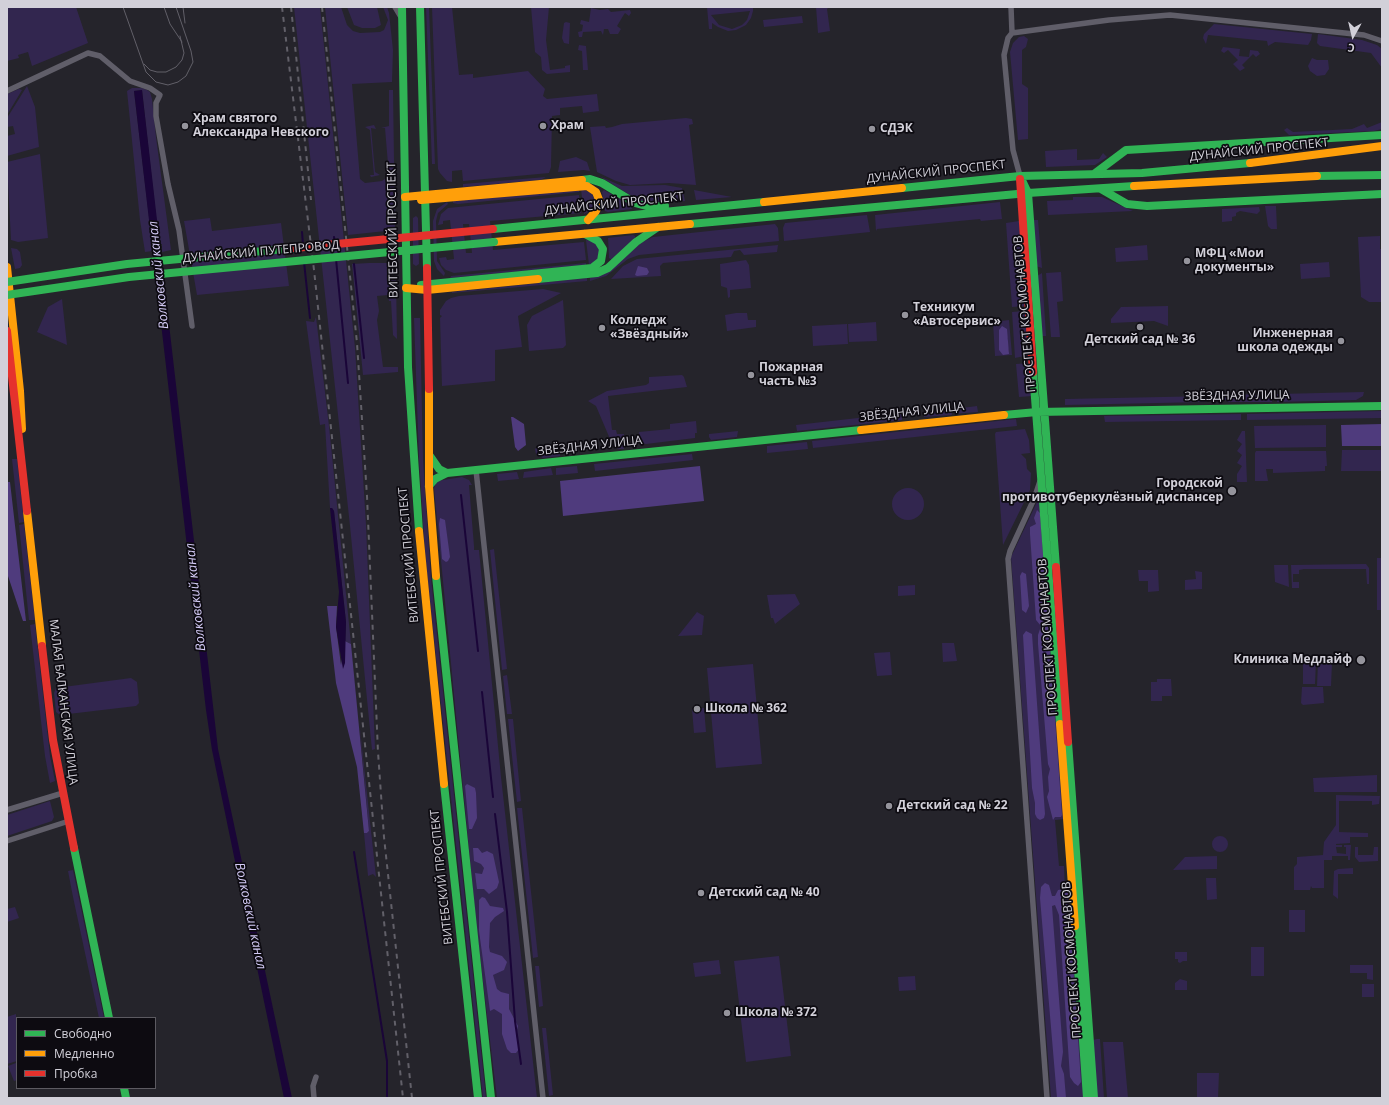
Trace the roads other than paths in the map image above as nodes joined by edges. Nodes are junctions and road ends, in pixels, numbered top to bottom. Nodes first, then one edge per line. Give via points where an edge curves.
1 (395, 7) edge
2 (402, 7) edge
3 (420, 7) edge
4 (1011, 7) edge
5 (403, 20) junction
6 (1012, 33) junction
7 (1382, 41) edge
8 (7, 91) edge
9 (1382, 135) edge
10 (1382, 146) edge
11 (1094, 174) junction
12 (1382, 175) edge
13 (1020, 176) junction
14 (1100, 189) junction
15 (1024, 193) junction
16 (1382, 194) edge
17 (405, 197) junction
18 (425, 197) junction
19 (684, 209) junction
20 (588, 220) junction
21 (659, 227) junction
22 (493, 229) joint
23 (585, 233) junction
24 (7, 267) edge
25 (7, 282) edge
26 (427, 287) junction
27 (406, 288) junction
28 (7, 295) edge
29 (192, 326) dead end
30 (9, 328) edge
31 (1382, 406) edge
32 (1041, 412) junction
33 (430, 456) junction
34 (476, 470) junction
35 (447, 473) junction
36 (1040, 480) junction
37 (429, 486) junction
38 (63, 793) junction
39 (7, 810) edge
40 (69, 821) junction
41 (7, 840) edge
42 (109, 1017) edge
43 (316, 1077) dead end
44 (314, 1098) edge
45 (478, 1098) edge
46 (492, 1098) edge
47 (543, 1098) edge
48 (1048, 1098) edge
49 (1087, 1098) edge
50 (1094, 1098) edge

1 - 5 street
2 - 5 main road, ВИТЕБСКИЙ ПРОСПЕКТ
3 - 18 main road, ВИТЕБСКИЙ ПРОСПЕКТ
4 - 6 street, ПРОСПЕКТ КОСМОНАВТОВ
5 - 17 main road, ВИТЕБСКИЙ ПРОСПЕКТ
6 - 7 street via 1170,15 1364,35
6 - 13 street, ПРОСПЕКТ КОСМОНАВТОВ via 1008,38 1004,55 1013,150
8 - 29 street via 88,53 100,56 130,81 150,88 160,95 156,103 156,116 179,230
9 - 11 main road via 1126,150
10 - 11 main road, ДУНАЙСКИЙ ПРОСПЕКТ via 1215,167
11 - 13 main road, ДУНАЙСКИЙ ПРОСПЕКТ
12 - 14 main road via 1297,176
13 - 15 main road, ПРОСПЕКТ КОСМОНАВТОВ
13 - 19 main road, ДУНАЙСКИЙ ПРОСПЕКТ
14 - 15 main road
14 - 16 main road via 1127,204 1147,206
15 - 21 main road
15 - 32 main road, ПРОСПЕКТ КОСМОНАВТОВ
17 - 18 main road
17 - 27 main road, ВИТЕБСКИЙ ПРОСПЕКТ
18 - 19 main road via 590,179 641,205
18 - 20 main road via 586,186 596,192 600,202
18 - 26 main road, ВИТЕБСКИЙ ПРОСПЕКТ
19 - 20 main road, ДУНАЙСКИЙ ПРОСПЕКТ
20 - 22 main road, ДУНАЙСКИЙ ПРОСПЕКТ
21 - 23 main road
21 - 26 main road via 636,242 608,268 597,273
22 - 25 main road, ДУНАЙСКИЙ ПУТЕПРОВОД, bridge via 127,264
23 - 26 main road via 598,241 603,249 601,261 592,268
23 - 28 main road, ДУНАЙСКИЙ ПУТЕПРОВОД, bridge via 129,277
24 - 30 main road, МАЛАЯ БАЛКАНСКАЯ УЛИЦА
26 - 27 main road
26 - 33 main road, ВИТЕБСКИЙ ПРОСПЕКТ
27 - 45 main road, ВИТЕБСКИЙ ПРОСПЕКТ via 410,413 418,533
30 - 38 main road, МАЛАЯ БАЛКАНСКАЯ УЛИЦА via 21,398 20,434 54,740
31 - 32 main road, ЗВЁЗДНАЯ УЛИЦА
32 - 34 main road, ЗВЁЗДНАЯ УЛИЦА
32 - 36 main road, ПРОСПЕКТ КОСМОНАВТОВ
32 - 50 main road, ПРОСПЕКТ КОСМОНАВТОВ
33 - 35 main road via 438,469
33 - 37 main road, ВИТЕБСКИЙ ПРОСПЕКТ
34 - 35 main road, ЗВЁЗДНАЯ УЛИЦА
34 - 47 street
35 - 37 main road via 435,479
36 - 48 street via 1008,560
36 - 49 main road, ПРОСПЕКТ КОСМОНАВТОВ via 1044,501
37 - 46 main road, ВИТЕБСКИЙ ПРОСПЕКТ via 438,602
38 - 39 street
38 - 40 main road, МАЛАЯ БАЛКАНСКАЯ УЛИЦА
40 - 41 street
40 - 42 main road, МАЛАЯ БАЛКАНСКАЯ УЛИЦА
43 - 44 street via 313,1086

